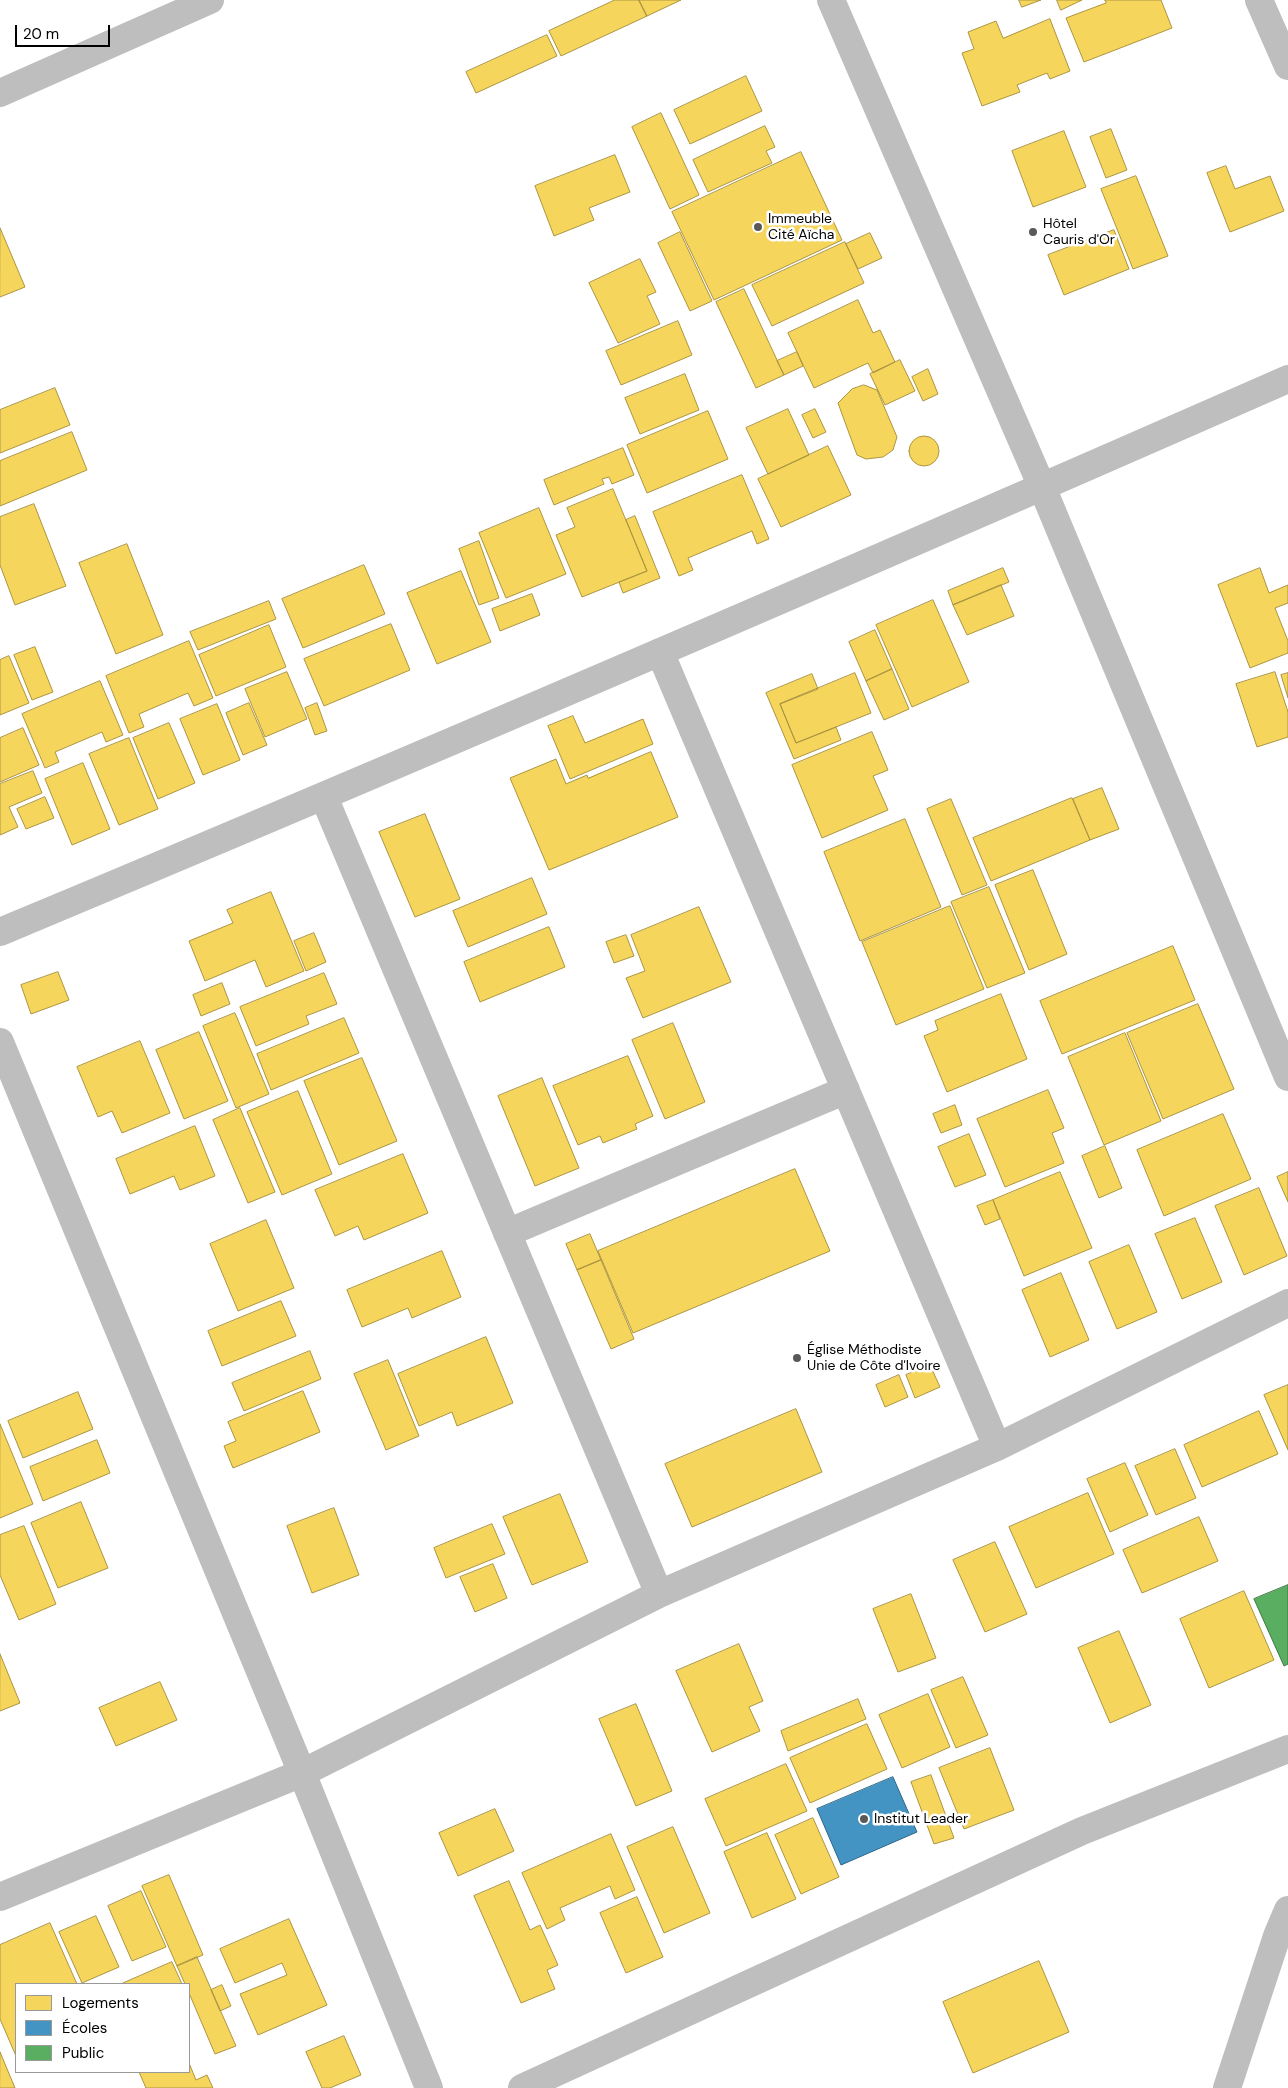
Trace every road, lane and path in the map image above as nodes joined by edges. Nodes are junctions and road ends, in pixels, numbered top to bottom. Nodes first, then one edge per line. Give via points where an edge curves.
1 (210, 0) edge
2 (831, 0) edge
3 (1258, 0) edge
4 (1288, 66) edge
5 (0, 93) edge
6 (1288, 379) edge
7 (1042, 487) junction
8 (660, 652) junction
9 (324, 797) junction
10 (0, 932) edge
11 (0, 1042) edge
12 (1288, 1077) edge
13 (846, 1090) junction
14 (507, 1233) junction
15 (1288, 1303) edge
16 (997, 1447) junction
17 (659, 1594) junction
18 (1288, 1749) edge
19 (302, 1772) junction
20 (0, 1897) edge
21 (1288, 1910) edge
22 (429, 2088) edge
23 (522, 2088) edge
24 (1227, 2088) edge

1 - 5 street
2 - 7 street
3 - 4 street
6 - 7 street
7 - 8 street
7 - 12 street
8 - 9 street
8 - 13 street
9 - 10 street
9 - 14 street
11 - 19 street
13 - 14 street
13 - 16 street
14 - 17 street
15 - 16 street
16 - 17 street
17 - 19 street
18 - 23 street via 1082,1831
19 - 20 street
19 - 22 street
21 - 24 street

